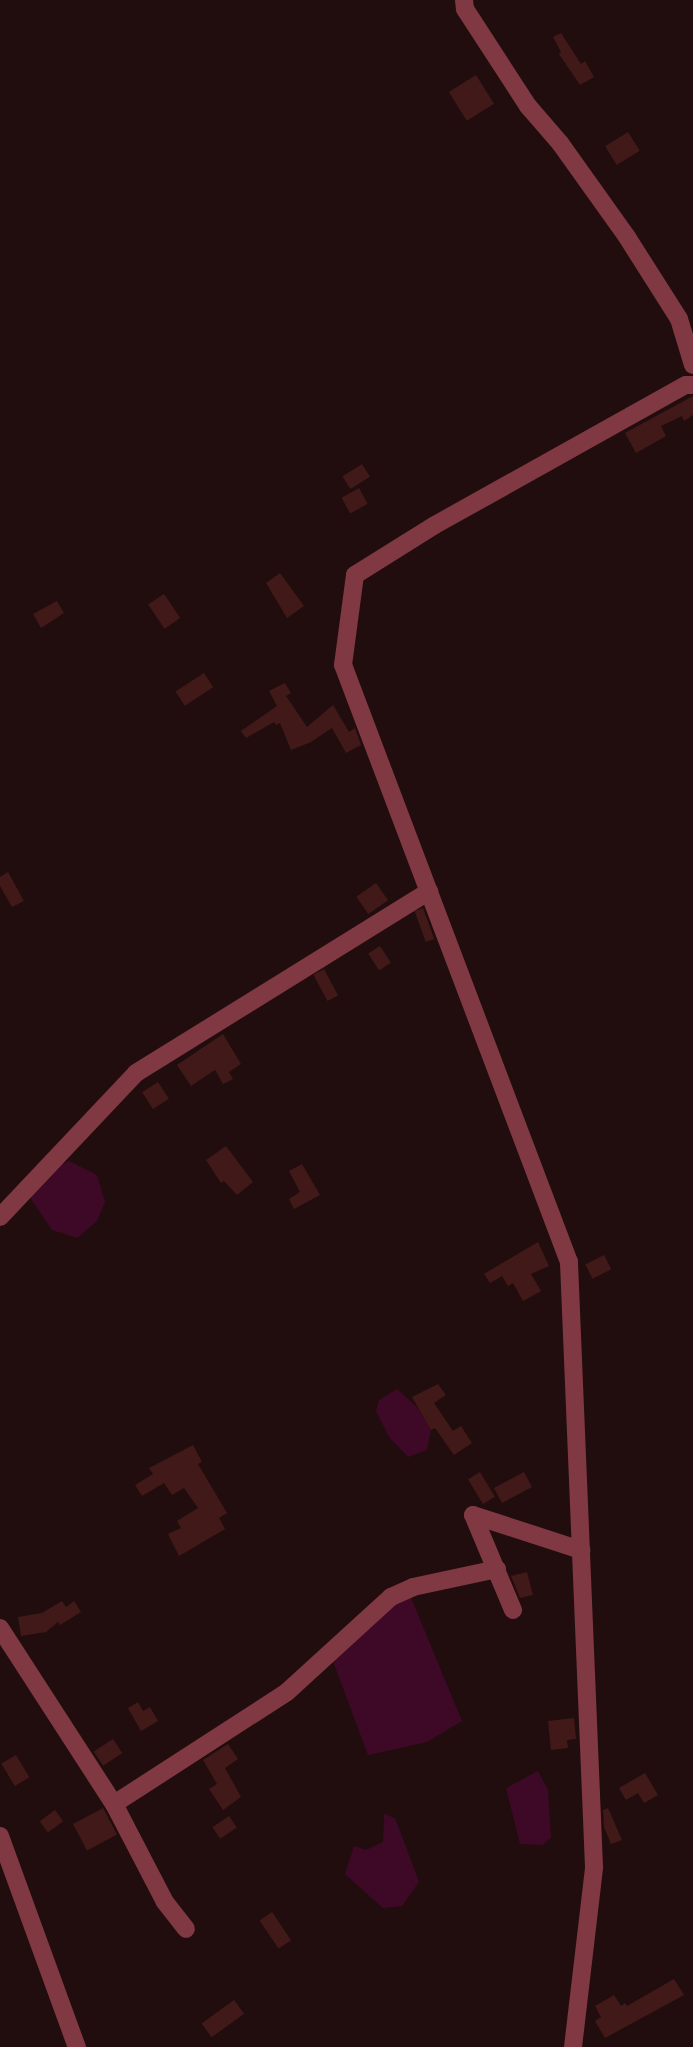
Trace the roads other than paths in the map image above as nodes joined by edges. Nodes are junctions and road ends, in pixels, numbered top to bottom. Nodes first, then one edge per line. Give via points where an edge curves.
1 (464, 0) edge
2 (693, 365) edge
3 (693, 385) edge
4 (429, 891) junction
5 (0, 1217) edge
6 (581, 1550) junction
7 (497, 1569) junction
8 (513, 1610) dead end
9 (0, 1628) edge
10 (114, 1804) junction
11 (0, 1836) edge
12 (186, 1928) dead end
13 (77, 2047) edge
14 (573, 2047) edge

1 - 2 street via 465,9 528,106 627,237 679,319
3 - 4 street via 446,519 355,575 343,665
4 - 5 street via 136,1073
4 - 6 street via 569,1262
6 - 7 street via 473,1515
6 - 14 street via 594,1867
7 - 8 street
7 - 10 street via 413,1587 391,1597 287,1692
9 - 10 street
10 - 12 street via 165,1902
11 - 13 street

